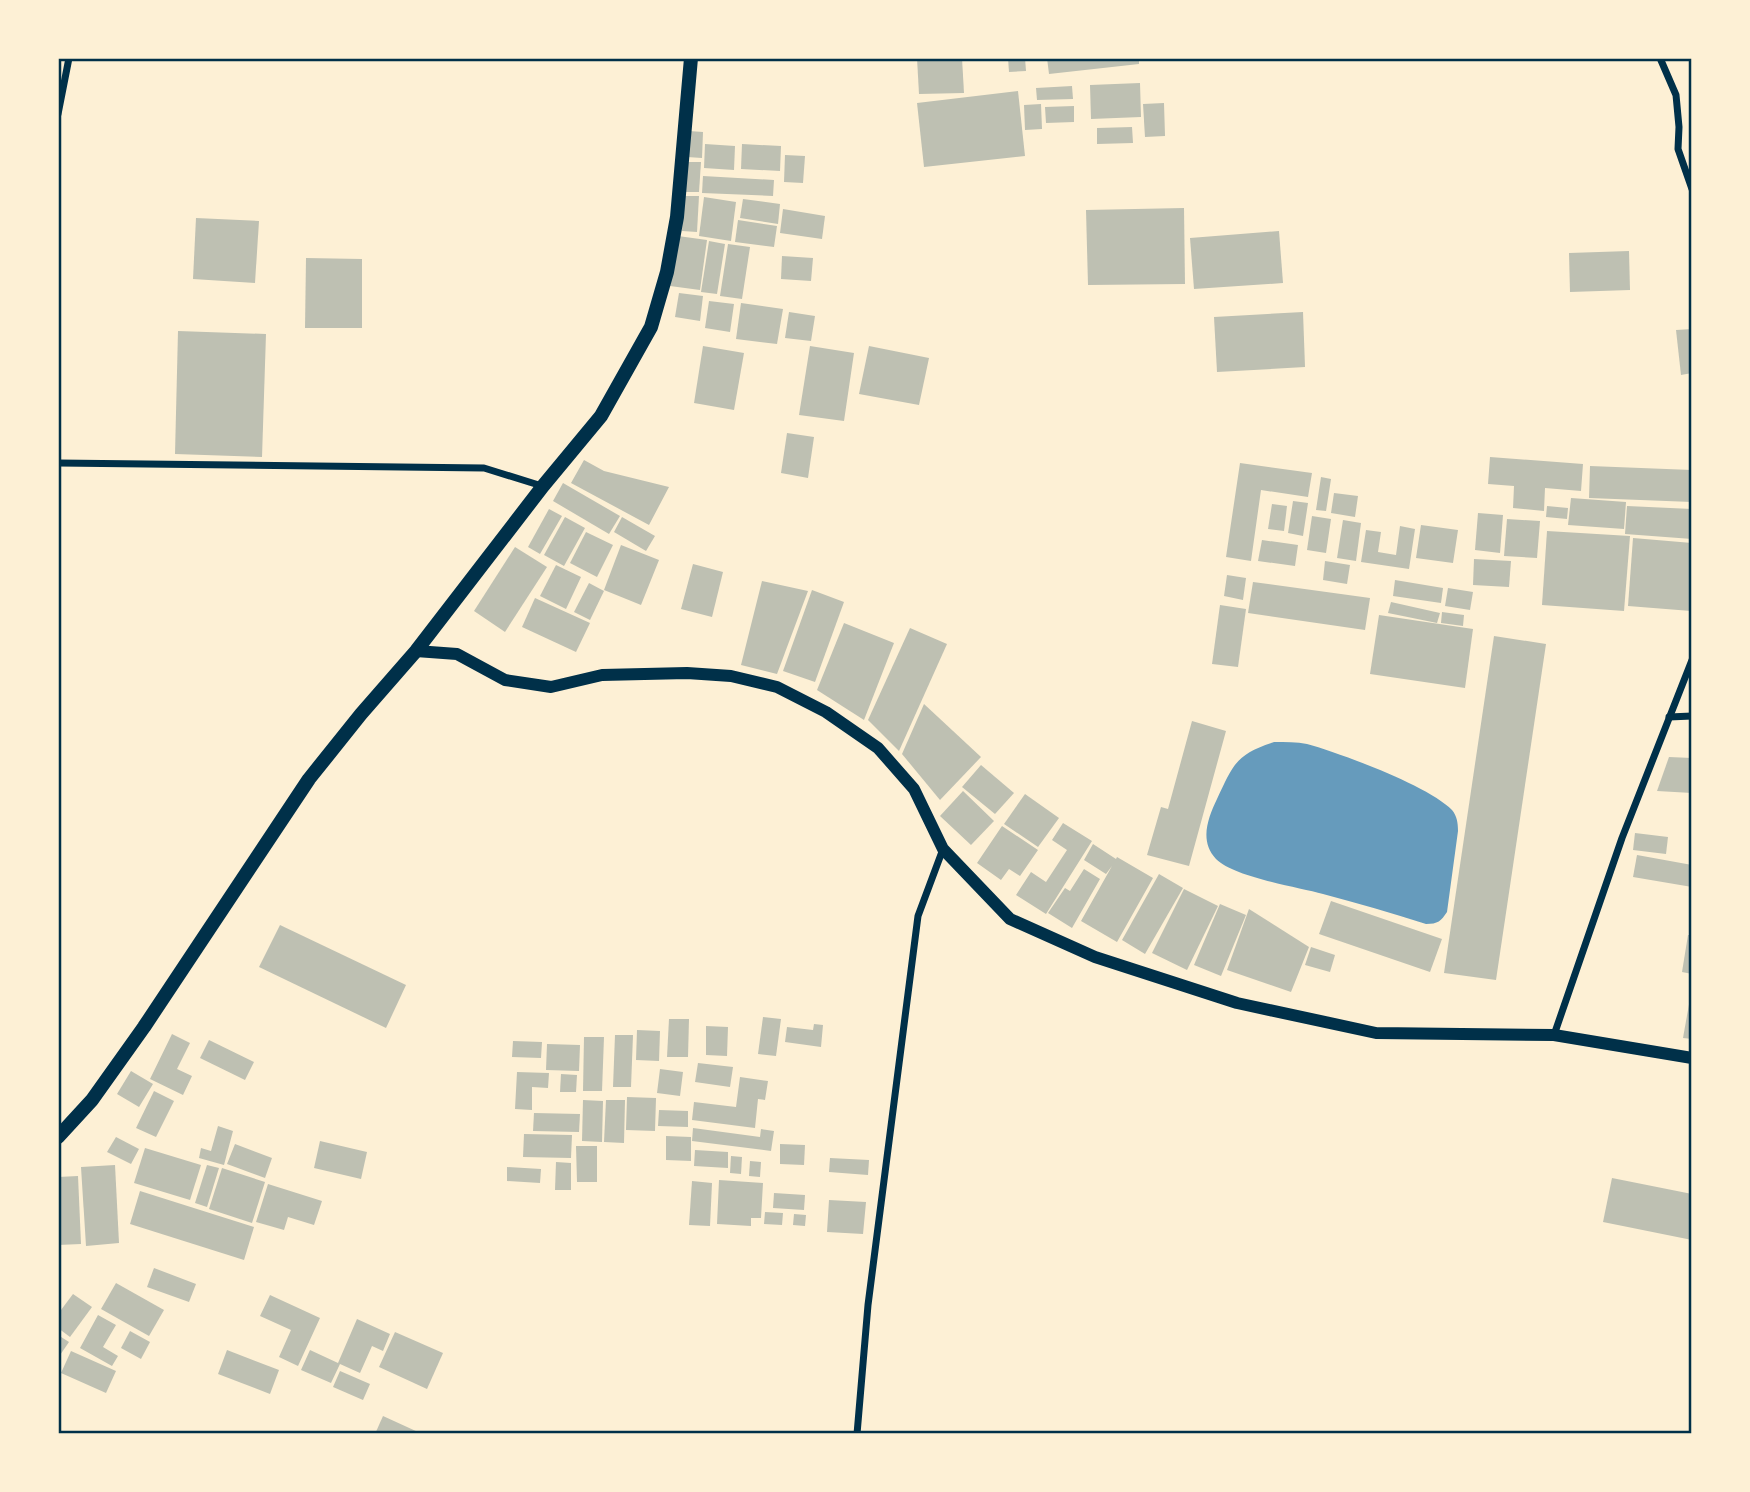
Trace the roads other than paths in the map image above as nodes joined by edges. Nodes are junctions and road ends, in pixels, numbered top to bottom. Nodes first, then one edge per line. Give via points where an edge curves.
1 (69, 58) edge
2 (691, 58) edge
3 (1660, 58) edge
4 (58, 114) edge
5 (1692, 189) edge
6 (58, 463) edge
7 (543, 486) junction
8 (416, 651) junction
9 (1692, 660) edge
10 (1669, 716) junction
11 (1692, 716) edge
12 (943, 849) junction
13 (1554, 1035) junction
14 (1692, 1058) edge
15 (58, 1137) edge
16 (856, 1434) edge

1 - 4 street
2 - 7 main road via 677,218 651,327 601,416
3 - 5 street via 1676,95 1678,149
6 - 7 street via 484,468
7 - 8 main road
8 - 12 street via 457,654 505,680 551,687 602,675 687,673 731,676 777,687 827,712 878,748 914,789
8 - 15 main road via 309,779 107,1079
9 - 10 street
10 - 11 street
10 - 13 street
12 - 13 street via 1010,919 1096,957 1237,1003 1376,1033
12 - 16 street via 918,916
13 - 14 street

